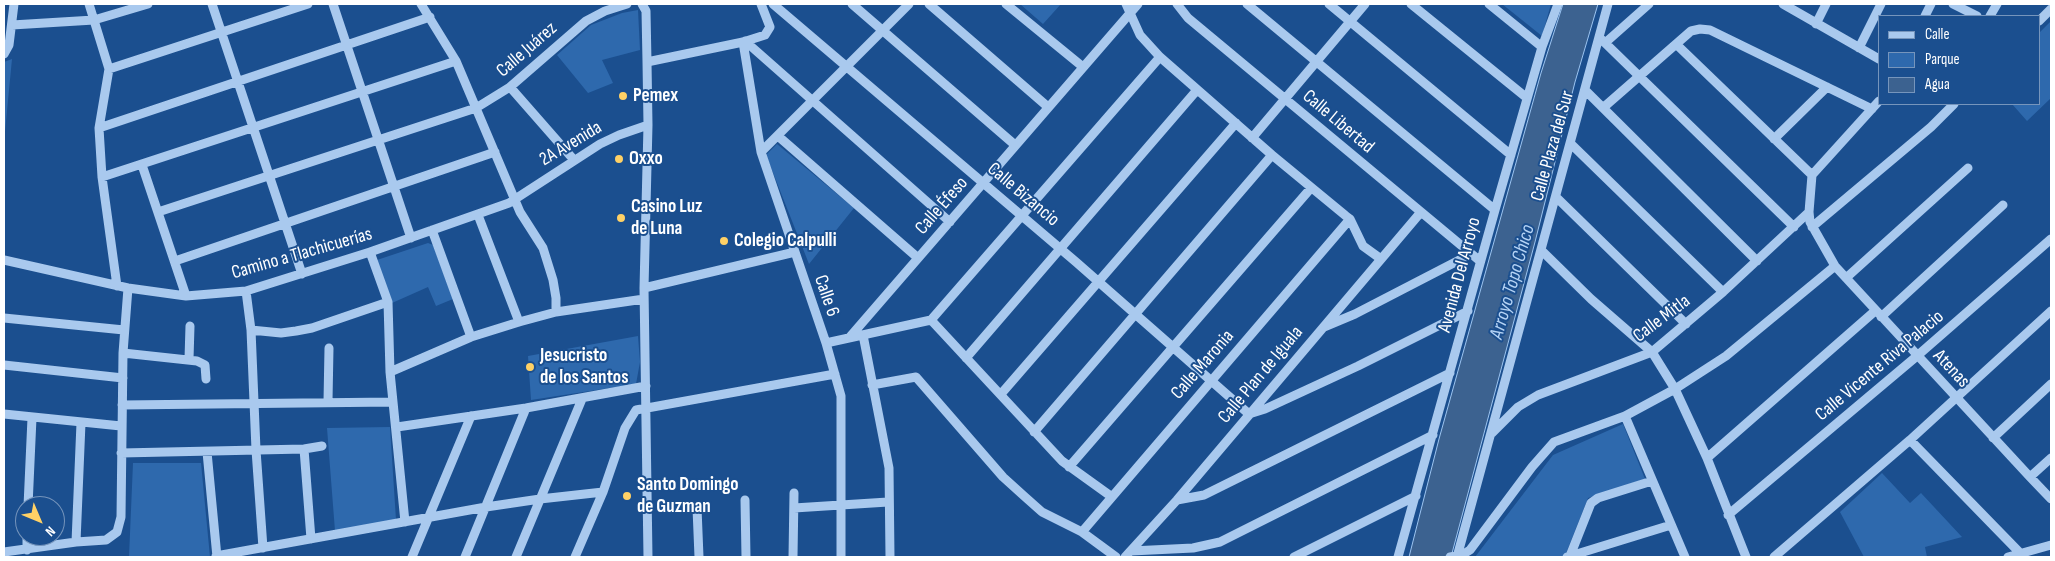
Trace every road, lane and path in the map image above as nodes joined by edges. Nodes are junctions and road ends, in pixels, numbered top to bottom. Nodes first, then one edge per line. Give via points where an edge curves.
1 (14, 4) edge
2 (89, 4) edge
3 (148, 4) edge
4 (212, 4) edge
5 (308, 4) edge
6 (333, 4) edge
7 (421, 4) edge
8 (627, 4) edge
9 (760, 4) edge
10 (774, 4) edge
11 (852, 4) edge
12 (909, 4) edge
13 (929, 4) edge
14 (1006, 4) edge
15 (1126, 4) edge
16 (1138, 4) edge
17 (1177, 4) edge
18 (1247, 4) edge
19 (1329, 4) edge
20 (1365, 4) edge
21 (1411, 4) edge
22 (1489, 4) edge
23 (1558, 4) edge
24 (1608, 4) edge
25 (1649, 4) edge
26 (1782, 4) edge
27 (1826, 4) edge
28 (1881, 4) edge
29 (1953, 4) edge
30 (1997, 4) edge
31 (647, 6) edge
32 (2051, 9) edge
33 (1129, 14) junction
34 (1975, 15) edge
35 (1991, 15) edge
36 (430, 17) junction
37 (94, 20) junction
38 (2040, 20) edge
39 (1350, 21) junction
40 (1816, 24) junction
41 (12, 26) junction
42 (883, 31) junction
43 (222, 33) junction
44 (744, 41) junction
45 (1602, 41) junction
46 (347, 44) junction
47 (1676, 44) junction
48 (1542, 47) junction
49 (1859, 48) junction
50 (4, 54) edge
51 (1160, 57) junction
52 (1878, 58) edge
53 (1316, 60) junction
54 (456, 61) junction
55 (648, 62) junction
56 (848, 66) junction
57 (1083, 67) junction
58 (109, 69) junction
59 (1639, 76) junction
60 (239, 82) junction
61 (510, 87) junction
62 (1826, 87) junction
63 (1197, 90) junction
64 (1585, 90) junction
65 (363, 91) junction
66 (1527, 98) junction
67 (1285, 99) junction
68 (813, 101) junction
69 (1878, 102) edge
70 (1048, 106) junction
71 (1604, 107) junction
72 (476, 108) junction
73 (1948, 108) edge
74 (1872, 109) junction
75 (1236, 123) junction
76 (648, 125) junction
77 (99, 128) junction
78 (254, 128) junction
79 (778, 136) junction
80 (1252, 138) junction
81 (379, 139) junction
82 (1774, 139) junction
83 (1570, 143) junction
84 (1015, 144) junction
85 (495, 152) junction
86 (761, 152) junction
87 (1511, 154) junction
88 (1272, 155) junction
89 (574, 160) junction
90 (142, 165) junction
91 (1968, 168) dead end
92 (269, 175) junction
93 (1812, 175) junction
94 (102, 177) junction
95 (983, 183) junction
96 (395, 187) junction
97 (1311, 188) junction
98 (1556, 197) junction
99 (515, 199) junction
100 (2003, 205) dead end
101 (1494, 210) junction
102 (158, 212) junction
103 (1421, 212) junction
104 (1809, 212) junction
105 (478, 214) junction
106 (1022, 216) junction
107 (1350, 219) junction
108 (950, 222) junction
109 (285, 223) junction
110 (1794, 227) junction
111 (1812, 227) junction
112 (432, 230) junction
113 (411, 238) junction
114 (2051, 239) edge
115 (1060, 248) junction
116 (1541, 250) junction
117 (370, 252) junction
118 (795, 252) junction
119 (1471, 254) junction
120 (918, 258) junction
121 (1381, 259) junction
122 (4, 260) edge
123 (175, 261) junction
124 (1480, 261) junction
125 (1757, 261) junction
126 (1835, 266) junction
127 (302, 274) junction
128 (1846, 278) junction
129 (1098, 281) junction
130 (117, 286) junction
131 (128, 288) junction
132 (644, 288) junction
133 (246, 291) junction
134 (1722, 292) junction
135 (186, 296) junction
136 (644, 299) junction
137 (388, 302) junction
138 (1468, 311) junction
139 (2051, 311) edge
140 (556, 312) junction
141 (1136, 314) junction
142 (1878, 314) junction
143 (4, 318) edge
144 (931, 320) junction
145 (519, 322) junction
146 (1686, 324) junction
147 (190, 326) dead end
148 (1322, 328) junction
149 (124, 330) junction
150 (251, 330) junction
151 (863, 335) junction
152 (471, 337) junction
153 (849, 338) junction
154 (826, 343) junction
155 (1173, 347) junction
156 (329, 348) dead end
157 (1652, 352) junction
158 (123, 353) junction
159 (1917, 356) junction
160 (966, 358) junction
161 (189, 359) junction
162 (4, 365) edge
163 (390, 372) junction
164 (1450, 373) junction
165 (836, 374) junction
166 (122, 378) junction
167 (206, 379) dead end
168 (1211, 380) junction
169 (2051, 384) edge
170 (872, 385) junction
171 (646, 386) junction
172 (1675, 389) junction
173 (1001, 394) junction
174 (1955, 397) junction
175 (582, 399) junction
176 (328, 401) junction
177 (394, 402) junction
178 (253, 404) junction
179 (122, 405) junction
180 (645, 407) junction
181 (526, 408) junction
182 (4, 414) edge
183 (1249, 414) junction
184 (471, 416) junction
185 (1625, 416) junction
186 (32, 418) junction
187 (81, 423) junction
188 (121, 426) junction
189 (397, 427) junction
190 (1034, 432) junction
191 (1433, 435) junction
192 (1490, 435) junction
193 (1993, 438) junction
194 (1910, 440) junction
195 (322, 446) dead end
196 (304, 449) junction
197 (256, 450) junction
198 (207, 452) junction
199 (121, 454) junction
200 (1707, 458) junction
201 (2051, 458) edge
202 (1069, 467) junction
203 (2030, 477) junction
204 (1652, 481) junction
205 (603, 492) junction
206 (794, 493) dead end
207 (28, 496) edge
208 (1112, 496) junction
209 (1416, 496) junction
210 (540, 498) junction
211 (2051, 498) edge
212 (745, 500) dead end
213 (1177, 500) junction
214 (888, 502) junction
215 (840, 505) junction
216 (486, 507) junction
217 (698, 508) dead end
218 (794, 508) junction
219 (1728, 515) junction
220 (429, 517) junction
221 (405, 522) junction
222 (1671, 525) junction
223 (1082, 532) junction
224 (311, 539) junction
225 (76, 542) junction
226 (2051, 544) edge
227 (27, 546) edge
228 (263, 548) junction
229 (27, 550) junction
230 (4, 552) edge
231 (1128, 554) edge
232 (2021, 554) junction
233 (217, 556) edge
234 (412, 557) edge
235 (465, 557) edge
236 (516, 557) edge
237 (575, 557) edge
238 (648, 557) edge
239 (699, 557) edge
240 (746, 557) edge
241 (793, 557) edge
242 (841, 557) edge
243 (890, 557) edge
244 (1116, 557) edge
245 (1294, 557) edge
246 (1398, 557) edge
247 (1455, 557) edge
248 (1568, 557) edge
249 (1685, 557) edge
250 (1746, 557) edge
251 (1774, 557) edge
252 (2008, 557) edge

1 - 41 street
2 - 37 street
3 - 37 street
4 - 43 street
5 - 43 street
6 - 46 street
7 - 36 street
8 - 61 street, Calle Juárez via 586,21
9 - 44 street via 769,30 765,35
10 - 56 street, Calle Bizancio
11 - 42 street
12 - 42 street
13 - 70 street
14 - 57 street
15 - 33 street
16 - 33 street, Calle Éfeso
17 - 67 street, Calle Libertad via 1188,18
18 - 53 street
19 - 39 street
20 - 39 street
21 - 66 street
22 - 48 street
23 - 48 street, Avenida Del Arroyo
24 - 45 street, Calle Plaza del Sur
25 - 45 street
26 - 40 street
27 - 40 street
28 - 49 street
29 - 34 street
30 - 35 street
31 - 55 street
32 - 38 street
33 - 51 street via 1140,35
33 - 57 street, Calle Éfeso
36 - 46 street
36 - 54 street
37 - 41 street
37 - 58 street
39 - 53 street
39 - 87 street
40 - 49 street
41 - 50 street
42 - 56 street
42 - 84 street
43 - 58 street
43 - 60 street
44 - 55 street
44 - 68 street
44 - 86 street, Calle 6
45 - 59 street
45 - 64 street, Calle Plaza del Sur
46 - 60 street
46 - 65 street
47 - 59 street
47 - 62 street via 1692,31 1710,30
47 - 82 street
48 - 66 street, Avenida Del Arroyo
49 - 52 street
51 - 63 street
51 - 106 street
53 - 67 street
53 - 101 street
54 - 65 street
54 - 72 street
55 - 76 street
56 - 68 street
56 - 95 street, Calle Bizancio
57 - 70 street, Calle Éfeso
58 - 77 street
59 - 71 street
59 - 110 street
60 - 77 street
60 - 78 street
61 - 72 street, Calle Juárez
61 - 89 street
62 - 74 street
62 - 82 street
63 - 75 street
63 - 115 street
64 - 71 street
64 - 83 street, Calle Plaza del Sur
65 - 78 street
65 - 81 street
66 - 87 street, Avenida Del Arroyo
67 - 80 street
67 - 103 street, Calle Libertad
68 - 79 street
68 - 108 street
69 - 74 street
70 - 84 street, Calle Éfeso
71 - 125 street
72 - 81 street, Calle Juárez
72 - 85 street
73 - 111 street via 1932,126
74 - 93 street
75 - 80 street
75 - 129 street
76 - 89 street, 2A Avenida via 619,134
76 - 132 street
77 - 94 street
78 - 90 street
78 - 92 street
79 - 86 street
79 - 120 street
80 - 88 street
81 - 92 street, Calle Juárez
81 - 96 street
82 - 93 street
83 - 98 street, Calle Plaza del Sur
83 - 134 street
84 - 95 street, Calle Éfeso
85 - 96 street
85 - 99 street
86 - 118 street, Calle 6
87 - 101 street, Avenida Del Arroyo
88 - 97 street
88 - 141 street
89 - 99 street, 2A Avenida
90 - 94 street
90 - 102 street
91 - 128 street
92 - 102 street, Calle Juárez
92 - 109 street
93 - 104 street, Atenas
94 - 130 street
95 - 106 street, Calle Bizancio
95 - 108 street, Calle Éfeso
96 - 109 street
96 - 113 street
97 - 107 street
97 - 155 street
98 - 116 street, Calle Plaza del Sur
98 - 146 street
99 - 105 street, Camino a Tlachicuerías
99 - 140 street via 549,264
100 - 142 street
101 - 124 street, Avenida Del Arroyo
102 - 123 street
103 - 119 street, Calle Libertad
103 - 121 street, Calle Plan de Iguala
104 - 110 street, Calle Mitla
104 - 111 street, Atenas
105 - 112 street, Camino a Tlachicuerías
105 - 145 street
106 - 115 street, Calle Bizancio
106 - 144 street
107 - 121 street via 1363,246
107 - 168 street, Calle Maronia
108 - 120 street, Calle Éfeso
109 - 123 street
109 - 127 street
110 - 125 street, Calle Mitla
111 - 126 street, Atenas
112 - 113 street, Camino a Tlachicuerías
112 - 152 street
113 - 117 street, Camino a Tlachicuerías
114 - 159 street, Calle Vicente Riva Palacio
115 - 129 street, Calle Bizancio
115 - 160 street
116 - 157 street
116 - 192 street, Calle Plaza del Sur
117 - 127 street, Camino a Tlachicuerías
117 - 137 street
118 - 132 street
118 - 154 street, Calle 6
119 - 124 street, Calle Libertad
119 - 148 street
120 - 153 street, Calle Éfeso
121 - 148 street, Calle Plan de Iguala
122 - 130 street, Camino a Tlachicuerías
123 - 135 street
124 - 138 street, Avenida Del Arroyo
125 - 134 street, Calle Mitla
126 - 128 street, Atenas
126 - 172 street via 1726,356
127 - 133 street, Camino a Tlachicuerías
128 - 142 street, Atenas
129 - 141 street, Calle Bizancio
129 - 173 street
130 - 131 street, Camino a Tlachicuerías
131 - 135 street, Camino a Tlachicuerías
131 - 149 street
132 - 136 street
133 - 135 street, Camino a Tlachicuerías
133 - 150 street
134 - 146 street, Calle Mitla
136 - 140 street
136 - 171 street
137 - 150 street via 296,331
137 - 163 street
138 - 164 street, Avenida Del Arroyo
138 - 183 street via 1265,410
139 - 174 street
140 - 145 street
141 - 155 street, Calle Bizancio
141 - 190 street
142 - 159 street, Atenas
142 - 200 street
143 - 149 street
144 - 151 street
144 - 160 street
145 - 152 street
146 - 157 street, Calle Mitla
147 - 161 street
148 - 183 street, Calle Plan de Iguala
149 - 158 street
150 - 178 street
151 - 153 street
151 - 170 street
152 - 163 street
153 - 154 street
154 - 165 street, Calle 6
155 - 168 street, Calle Bizancio
155 - 202 street
156 - 176 street
157 - 172 street
157 - 192 street, Calle Mitla via 1538,395 1518,407
158 - 161 street
158 - 166 street
159 - 174 street, Atenas
159 - 219 street, Calle Vicente Riva Palacio
160 - 173 street
161 - 167 street via 205,365
162 - 166 street
163 - 177 street
164 - 191 street, Avenida Del Arroyo
164 - 213 street via 1209,493
165 - 180 street
165 - 215 street, Calle 6 via 841,396
166 - 179 street
168 - 183 street, Calle Bizancio
168 - 208 street, Calle Maronia
169 - 193 street
170 - 214 street via 889,468
170 - 223 street via 916,377 1003,477 1042,512
171 - 175 street
171 - 180 street
172 - 185 street
172 - 200 street
173 - 190 street
174 - 193 street, Atenas
174 - 194 street
175 - 181 street
175 - 210 street
176 - 177 street
176 - 178 street
177 - 189 street
178 - 179 street
178 - 197 street
179 - 188 street
180 - 205 street via 636,410 625,428
180 - 238 street
181 - 184 street
181 - 216 street
182 - 186 street
183 - 213 street, Calle Plan de Iguala
184 - 189 street
184 - 220 street
185 - 204 street
185 - 247 street via 1550,445 1474,546
186 - 187 street
186 - 207 street
187 - 188 street
187 - 225 street
188 - 199 street
189 - 221 street
190 - 202 street
191 - 209 street, Avenida Del Arroyo
191 - 231 street via 1220,542
192 - 247 street, Calle Plaza del Sur
193 - 203 street, Atenas
194 - 232 street
194 - 251 street
195 - 196 street
196 - 197 street
196 - 224 street
197 - 198 street
197 - 228 street
198 - 199 street
198 - 233 street
199 - 225 street via 121,517 117,532 106,540
200 - 219 street
201 - 203 street
202 - 208 street
203 - 211 street, Atenas
204 - 222 street
204 - 248 street via 1593,501
205 - 210 street
205 - 237 street
206 - 218 street
208 - 223 street, Calle Maronia
209 - 245 street
209 - 246 street, Avenida Del Arroyo
210 - 216 street
210 - 236 street
212 - 240 street
213 - 231 street, Calle Plan de Iguala
214 - 215 street
214 - 243 street
215 - 218 street
215 - 242 street, Calle 6
216 - 220 street
216 - 235 street
217 - 239 street
218 - 241 street
219 - 250 street
220 - 221 street
220 - 234 street
221 - 224 street
222 - 248 street
222 - 249 street
223 - 244 street
224 - 228 street
225 - 229 street
226 - 232 street
227 - 229 street
228 - 233 street
229 - 230 street
232 - 252 street

